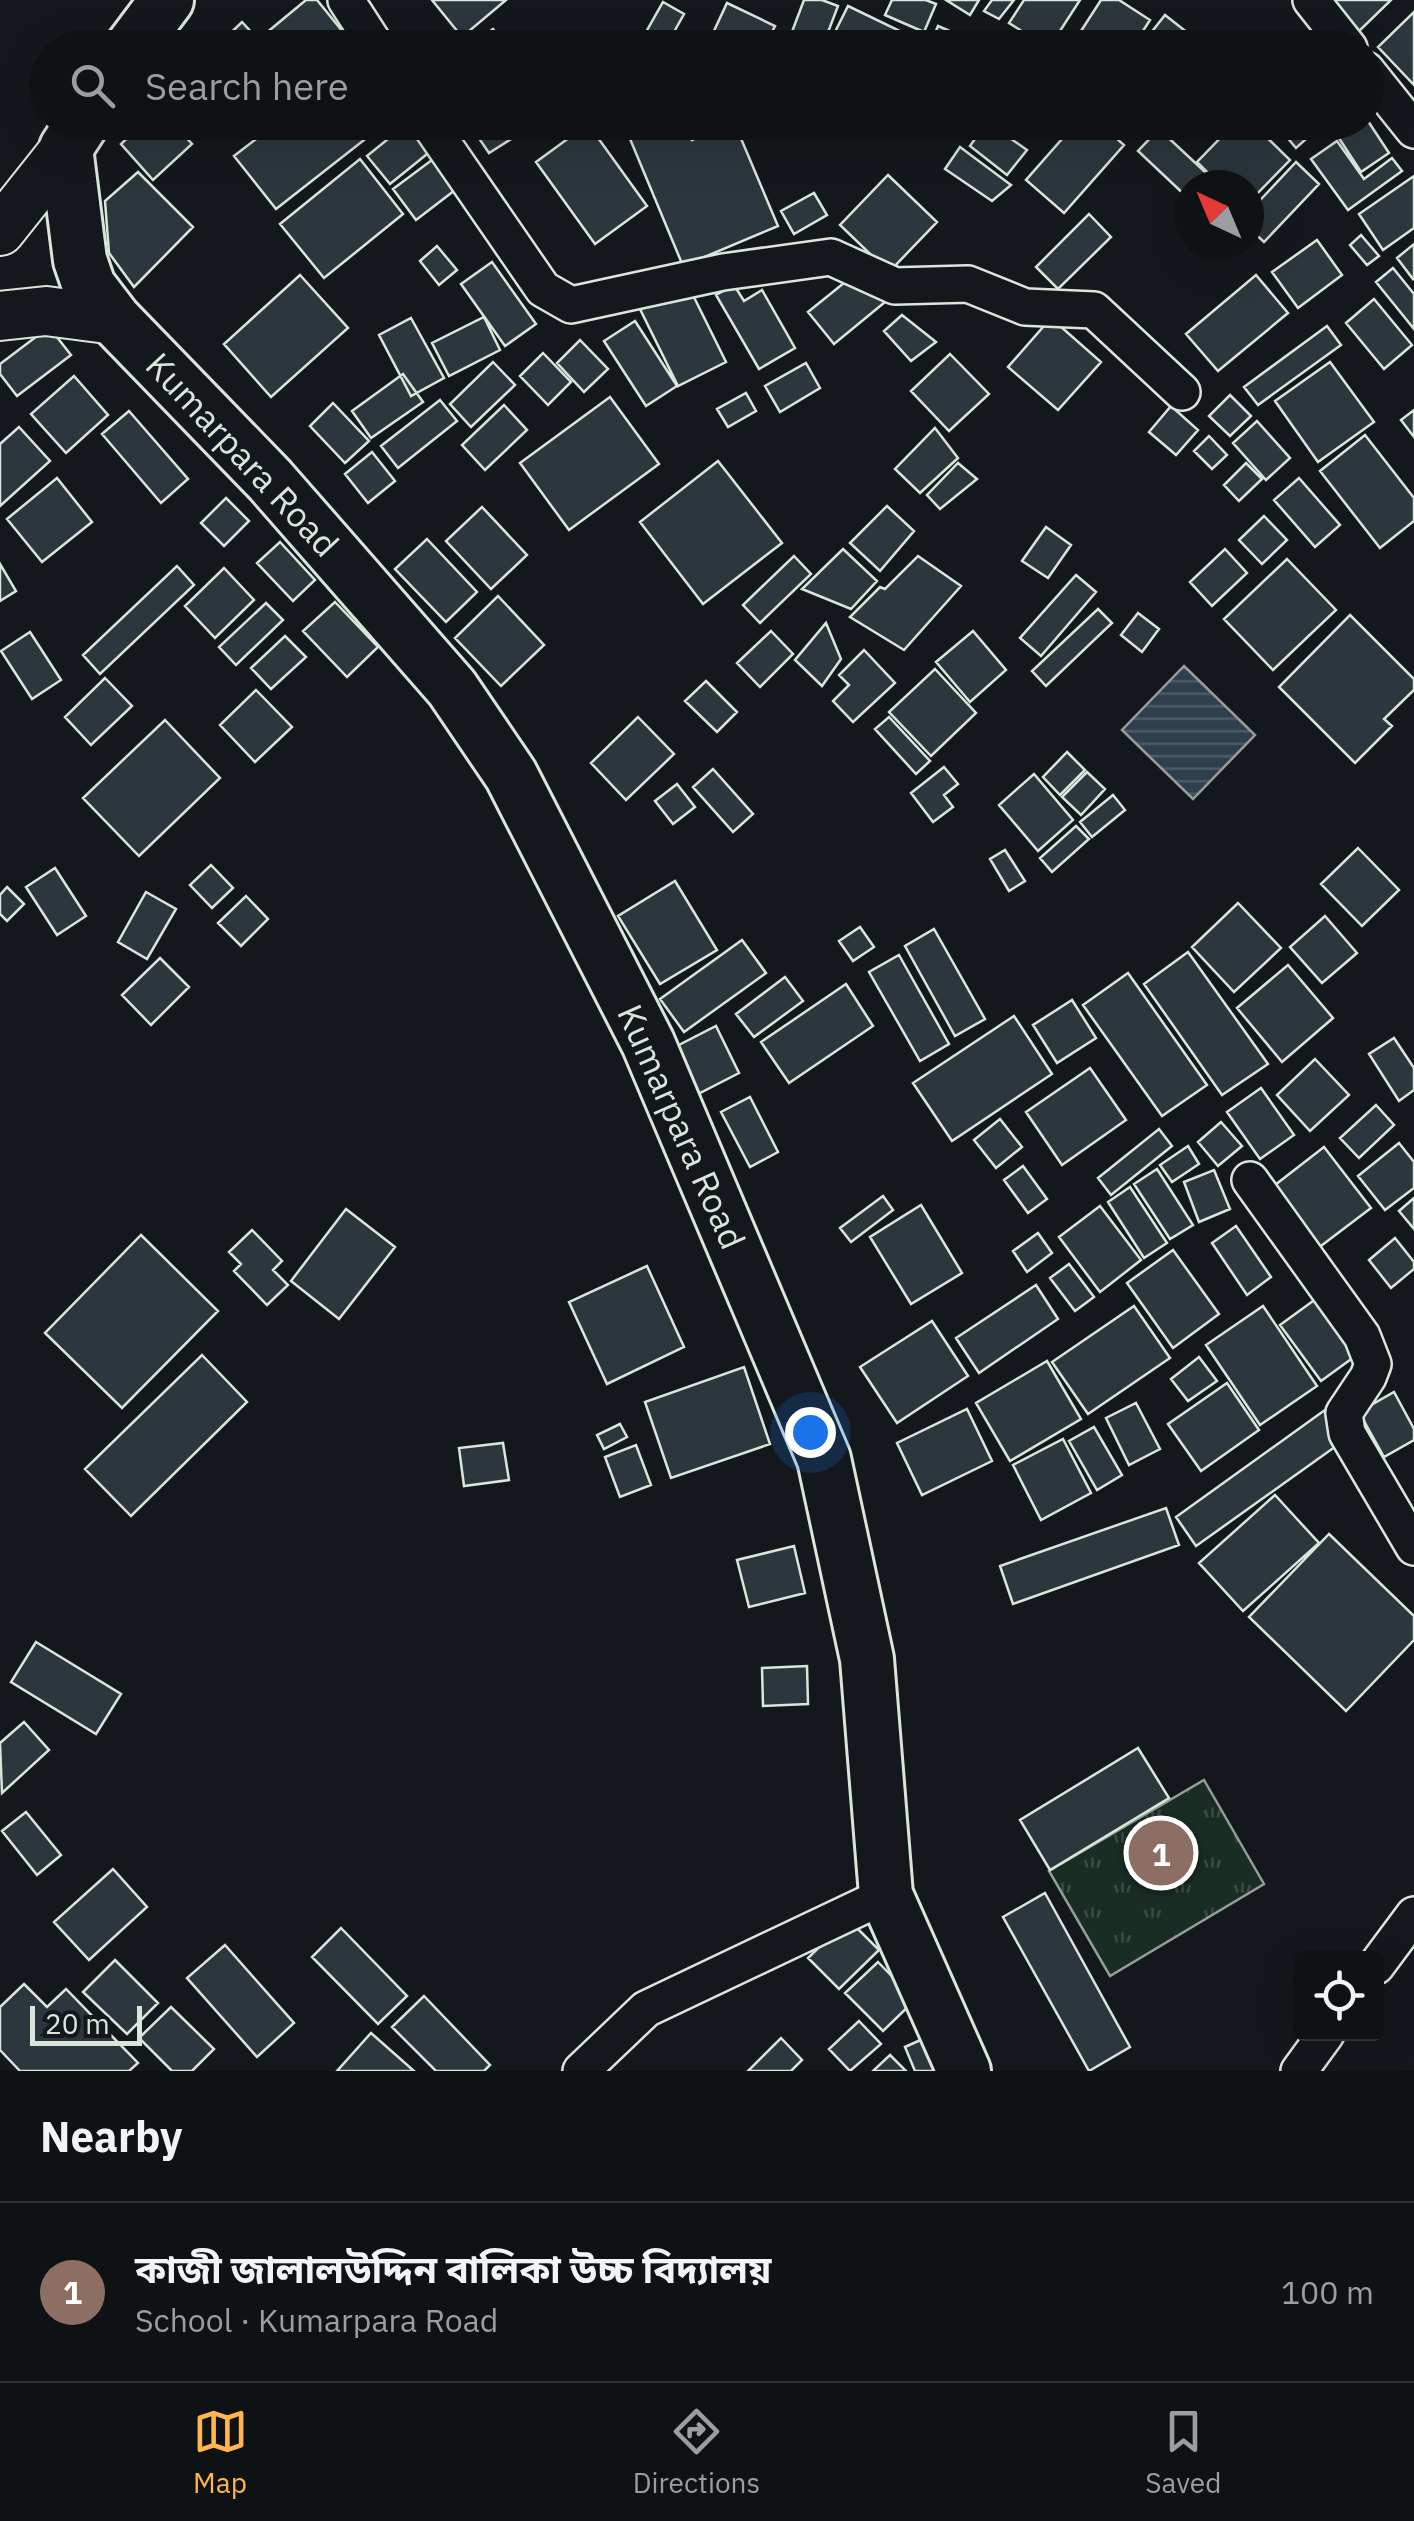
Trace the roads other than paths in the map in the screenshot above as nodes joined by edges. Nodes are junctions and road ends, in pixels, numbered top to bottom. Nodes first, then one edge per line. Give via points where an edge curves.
1 (167, 0) edge
2 (346, 0) edge
3 (1311, 0) edge
4 (145, 30) edge
5 (366, 30) edge
6 (1334, 30) edge
7 (1384, 92) edge
8 (1414, 130) edge
9 (71, 140) edge
10 (75, 140) edge
11 (440, 140) edge
12 (0, 231) edge
13 (0, 316) edge
14 (115, 320) junction
15 (1182, 392) dead end
16 (1250, 1180) dead end
17 (1414, 1547) edge
18 (886, 1895) junction
19 (1414, 1915) edge
20 (1384, 1955) edge
21 (1321, 2041) edge
22 (581, 2071) edge
23 (964, 2071) edge
24 (1299, 2071) edge

1 - 4 main road
2 - 5 street
3 - 6 street
7 - 8 street
9 - 12 main road
10 - 14 main road, Kumarpara Road via 80,260
11 - 15 street via 542,289 571,306 722,272 831,257 894,286 968,284 1025,307 1094,310
13 - 14 main road via 46,311
14 - 18 main road, Kumarpara Road via 270,480 452,688 510,775 648,1043 824,1459 867,1659
16 - 17 street via 1362,1336 1373,1364 1344,1413 1346,1432
18 - 22 street via 646,2009
18 - 23 main road, Kumarpara Road
19 - 20 street
21 - 24 street

